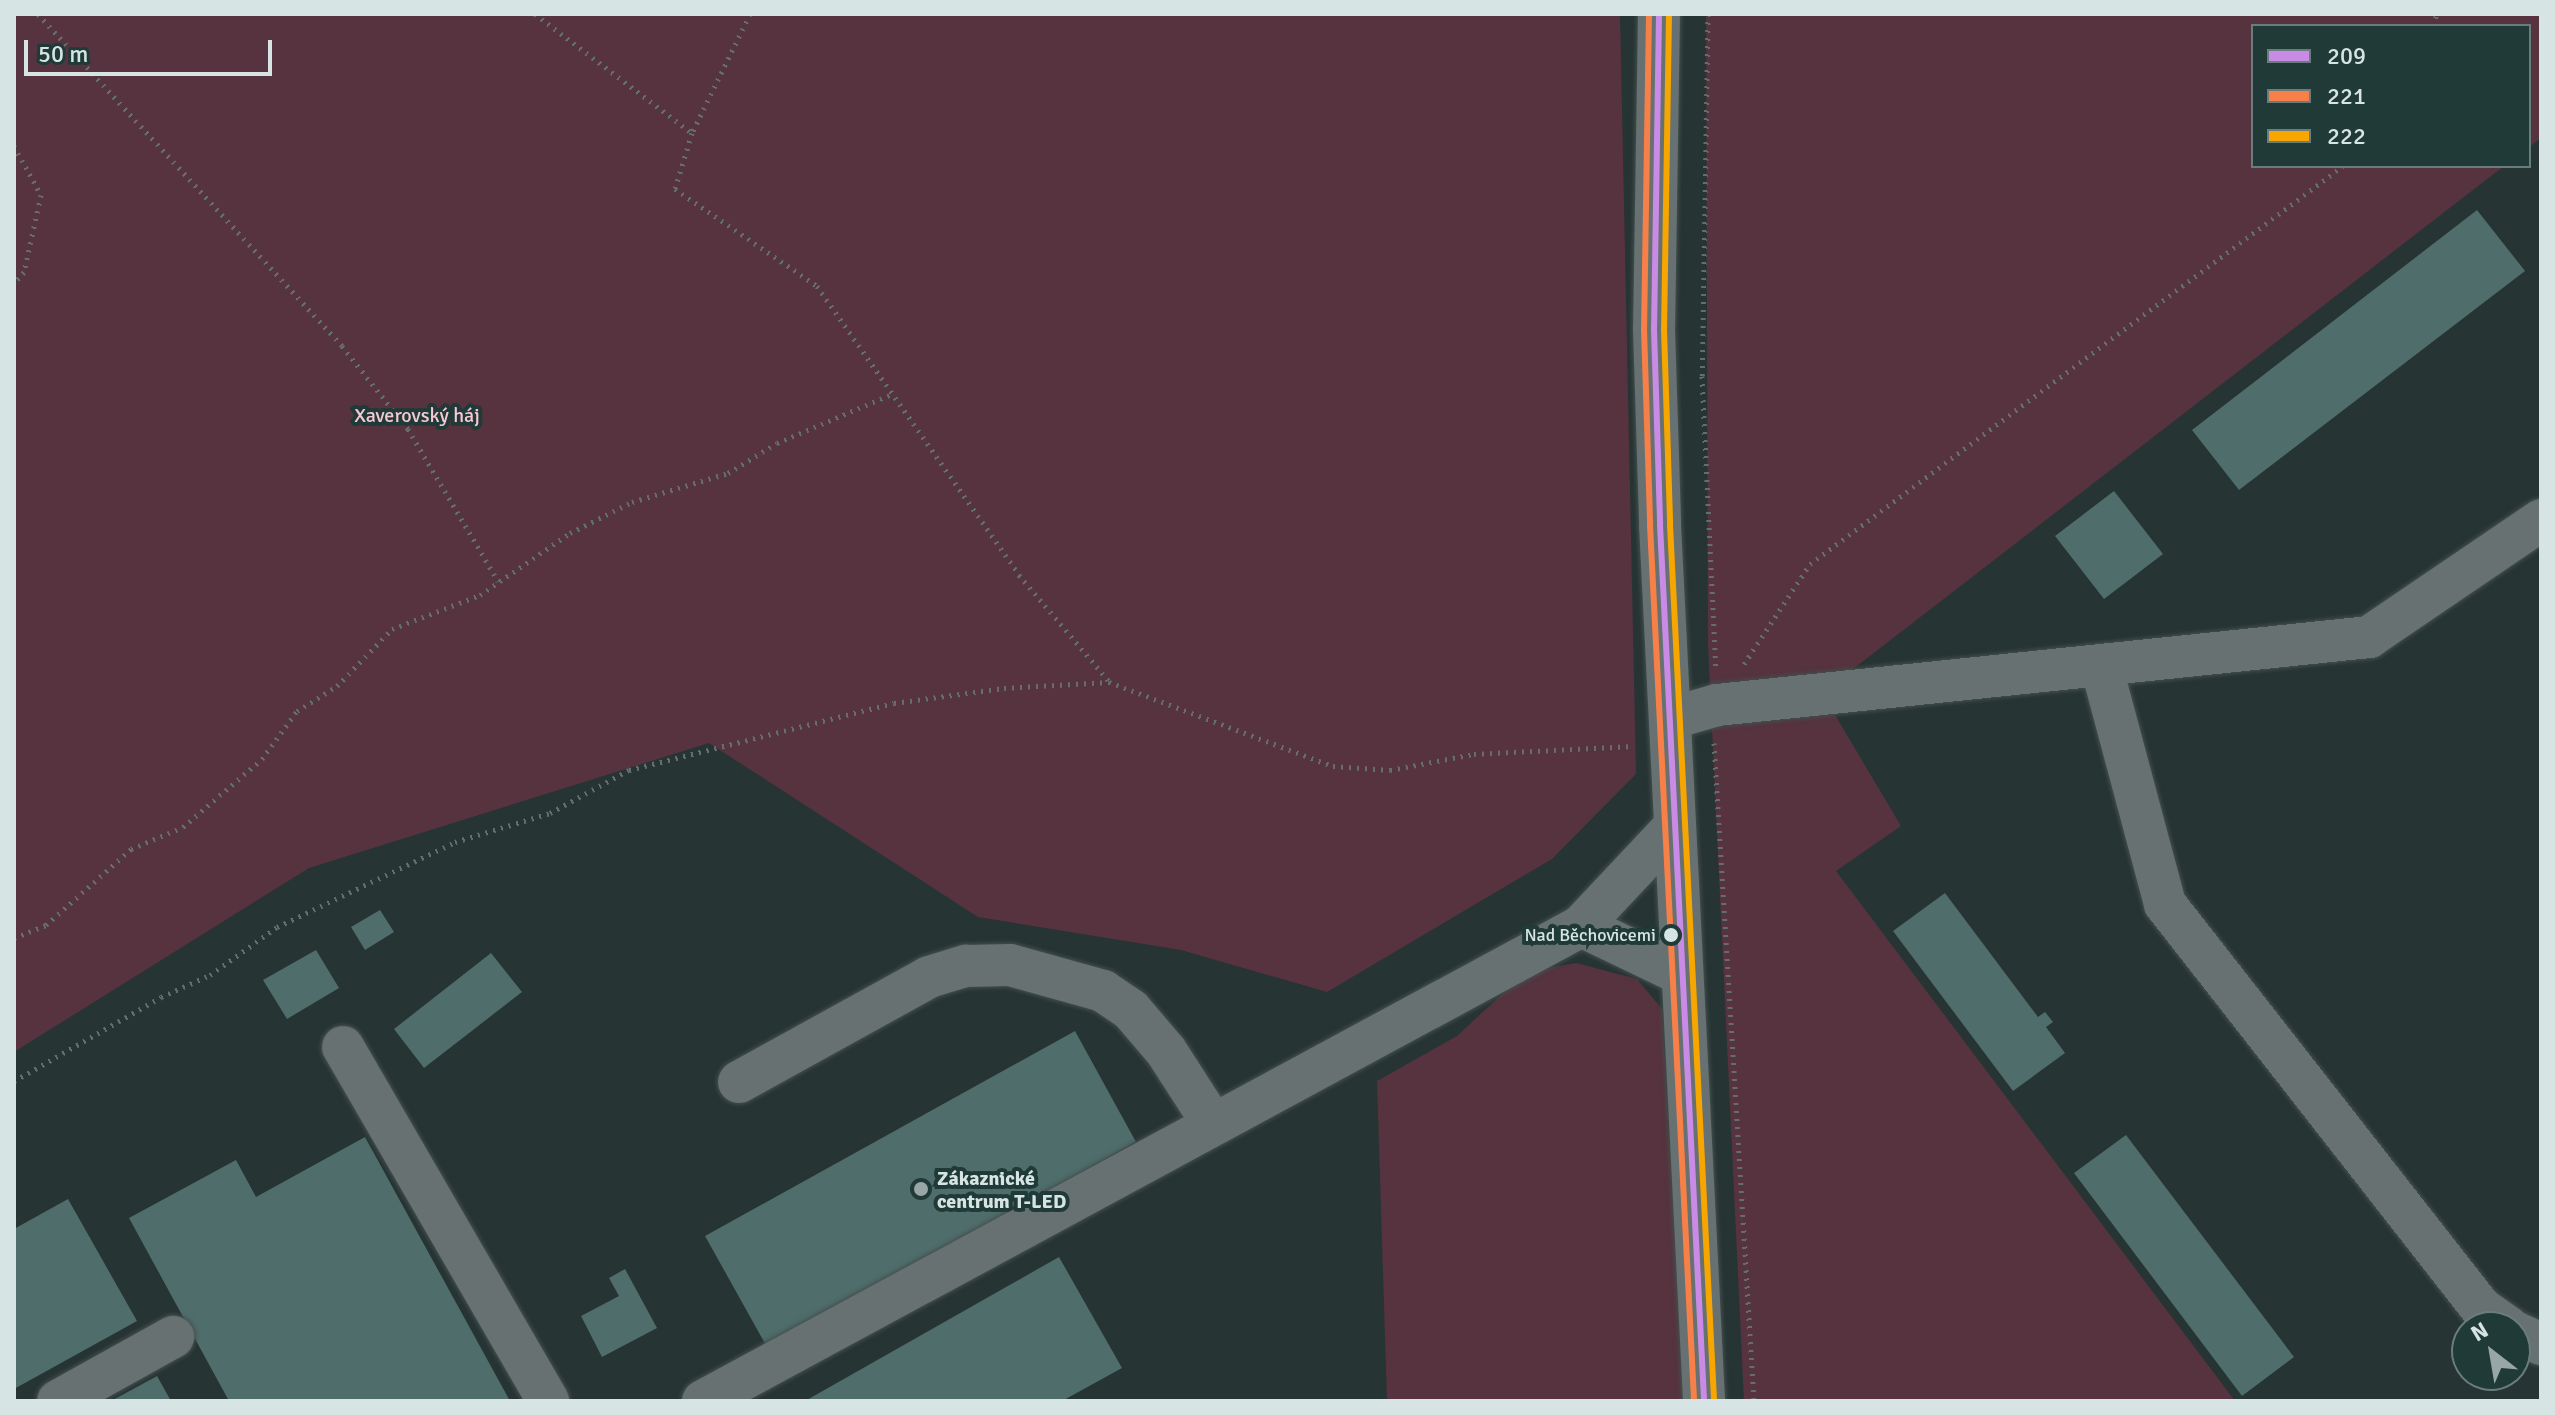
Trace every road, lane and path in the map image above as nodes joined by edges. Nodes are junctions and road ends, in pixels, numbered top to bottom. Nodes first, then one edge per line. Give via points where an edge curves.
1 (38, 14) edge
2 (535, 14) edge
3 (750, 14) edge
4 (1659, 14) edge
5 (692, 133) junction
6 (14, 146) edge
7 (2340, 168) edge
8 (14, 283) edge
9 (892, 394) junction
10 (2541, 520) edge
11 (498, 581) junction
12 (2101, 665) junction
13 (1109, 682) junction
14 (1717, 705) junction
15 (1672, 718) junction
16 (1673, 828) junction
17 (1581, 926) junction
18 (14, 938) edge
19 (1681, 974) junction
20 (343, 1047) dead end
21 (14, 1081) edge
22 (739, 1082) dead end
23 (1213, 1124) junction
24 (2485, 1311) edge
25 (173, 1337) dead end
26 (58, 1401) edge
27 (548, 1401) edge
28 (703, 1401) edge
29 (1704, 1401) edge

1 - 11 path via 342,346 408,429
2 - 5 path
3 - 5 path
4 - 15 street via 1654,329
5 - 9 path via 675,189 817,286
6 - 8 path via 41,195 24,272
7 - 14 path via 1810,564
9 - 11 path via 777,443 728,473 632,502 570,533
9 - 13 path via 1019,575
10 - 12 street via 2369,637
11 - 18 path via 480,595 392,629 337,686 297,711 262,759 183,827 131,849 46,925
12 - 14 street
12 - 24 street via 2165,904
13 - 15 path via 1333,766 1390,770 1474,754 1644,745
13 - 21 path via 1004,688 894,703 629,770 550,813 455,842 277,927 210,975
14 - 15 street
15 - 16 street
16 - 17 street
16 - 19 street
17 - 19 street
17 - 23 street
19 - 29 street
20 - 27 street
22 - 23 street via 929,977 966,966 1010,965 1103,991 1131,1010 1166,1051
23 - 28 street
25 - 26 street

